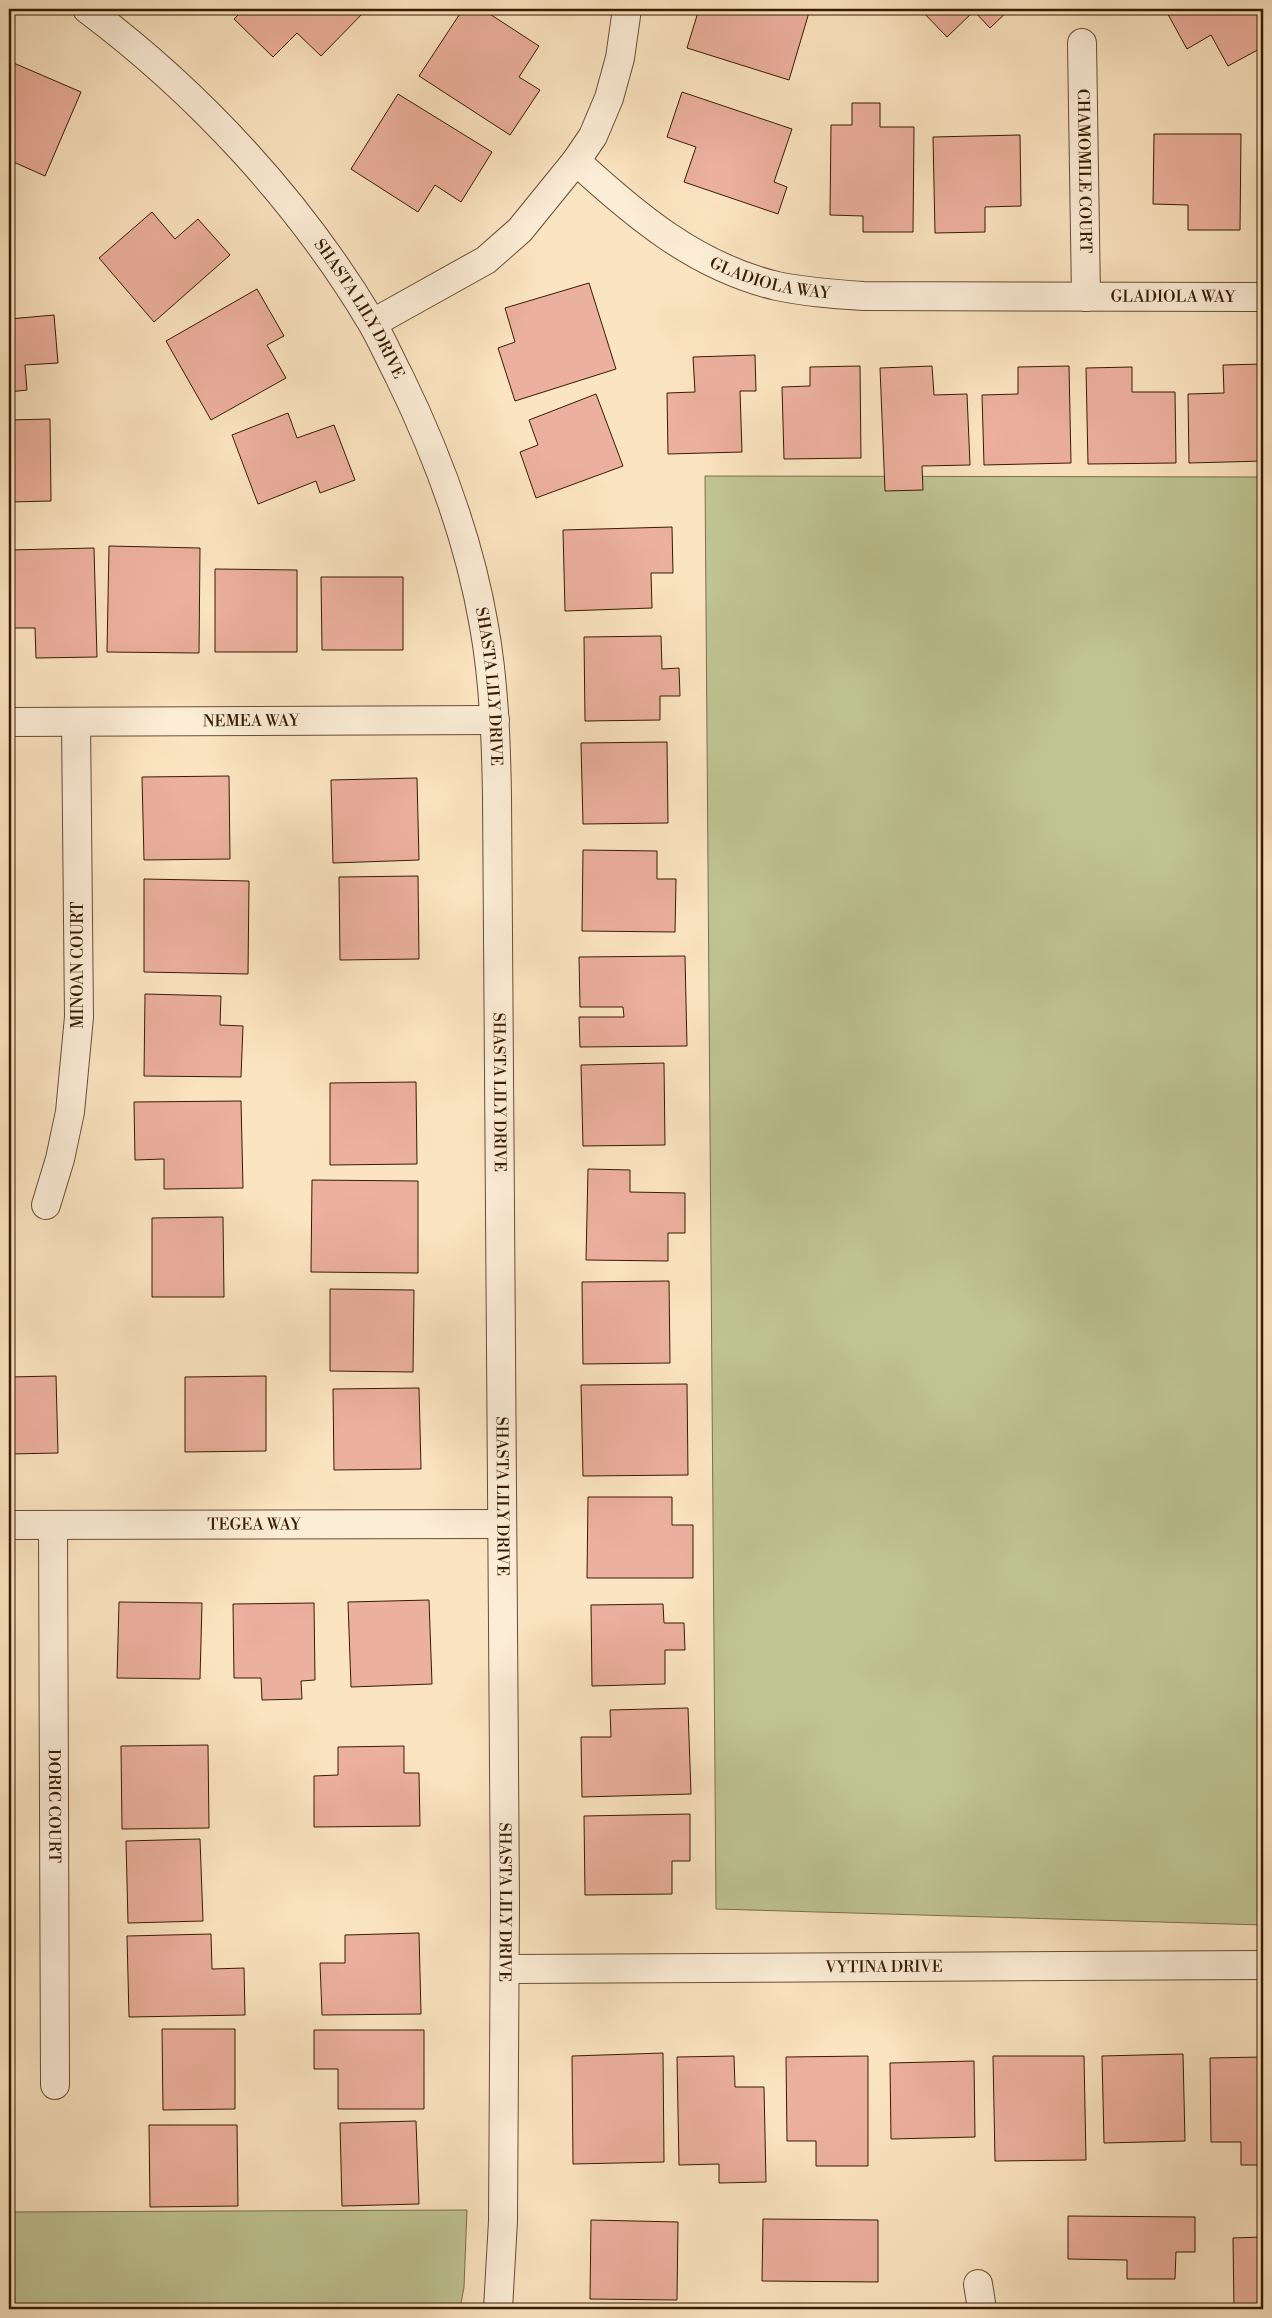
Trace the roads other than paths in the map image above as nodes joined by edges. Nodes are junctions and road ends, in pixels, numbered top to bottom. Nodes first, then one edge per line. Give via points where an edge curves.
1 (87, 9) edge
2 (627, 9) edge
3 (1082, 43) dead end
4 (576, 161) junction
5 (1086, 297) junction
6 (1263, 297) edge
7 (373, 323) junction
8 (495, 720) junction
9 (9, 722) edge
10 (76, 722) junction
11 (46, 1205) dead end
12 (500, 1524) junction
13 (9, 1526) edge
14 (53, 1526) junction
15 (1263, 1965) edge
16 (505, 1969) junction
17 (54, 2085) dead end
18 (498, 2309) edge

1 - 7 street, SHASTA LILY DRIVE via 162,71 257,168 325,252
2 - 4 street via 620,58 609,98 592,136
3 - 5 street, CHAMOMILE COURT
4 - 5 street, GLADIOLA WAY via 657,231 694,254 776,286 819,294 863,296
4 - 7 street via 520,230 486,260
5 - 6 street, GLADIOLA WAY
7 - 8 street, SHASTA LILY DRIVE via 418,414 451,496 484,626
8 - 10 street, NEMEA WAY
8 - 12 street, SHASTA LILY DRIVE
9 - 10 street, NEMEA WAY
10 - 11 street, MINOAN COURT via 80,1017 70,1112
12 - 14 street, TEGEA WAY
12 - 16 street, SHASTA LILY DRIVE
13 - 14 street, TEGEA WAY
14 - 17 street, DORIC COURT
15 - 16 street, VYTINA DRIVE
16 - 18 street, SHASTA LILY DRIVE via 504,2221

